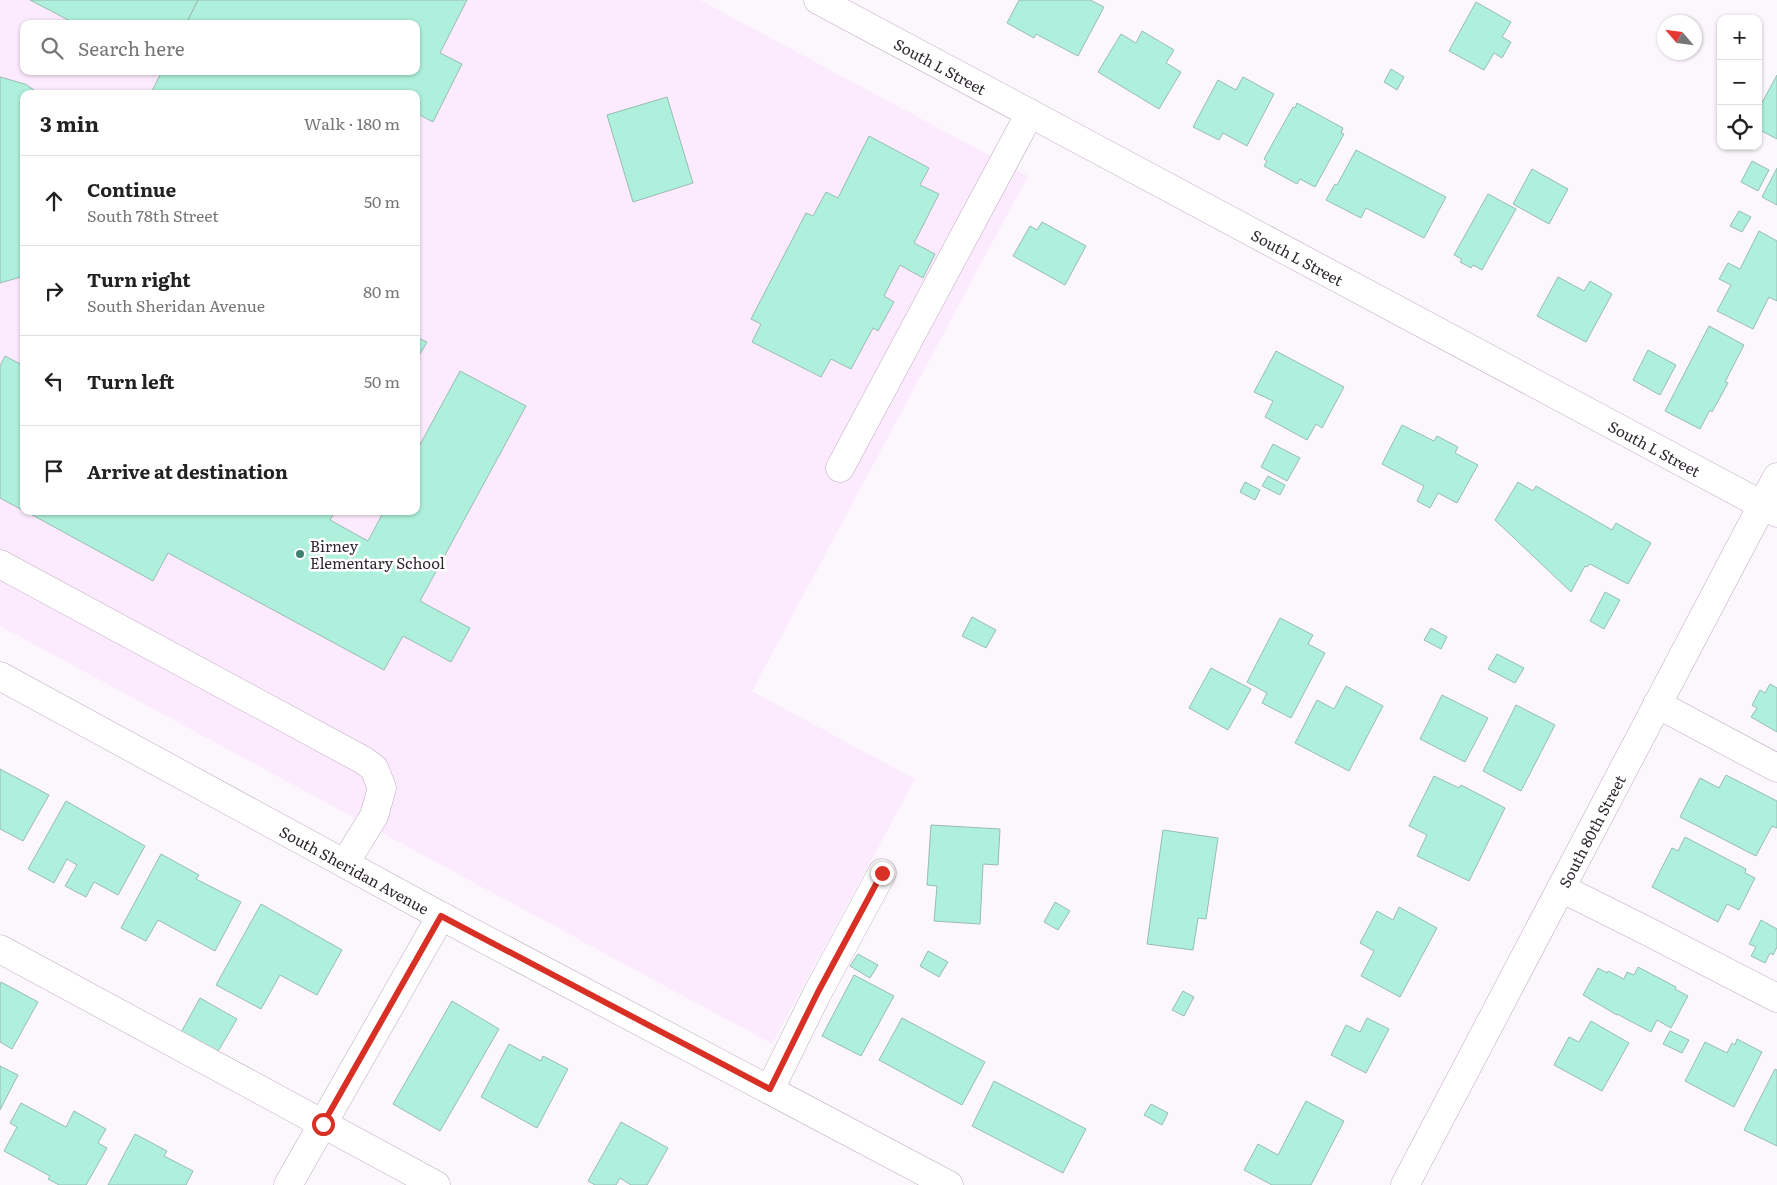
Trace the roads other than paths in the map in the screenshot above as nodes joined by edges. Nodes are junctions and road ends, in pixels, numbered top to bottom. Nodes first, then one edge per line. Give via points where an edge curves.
1 (818, 0) edge
2 (1030, 114) junction
3 (840, 468) dead end
4 (1777, 477) edge
5 (1769, 509) edge
6 (0, 564) edge
7 (0, 676) edge
8 (1657, 704) junction
9 (1777, 768) edge
10 (345, 863) junction
11 (882, 873) dead end
12 (1561, 888) junction
13 (441, 916) junction
14 (0, 949) edge
15 (1777, 998) edge
16 (770, 1089) junction
17 (323, 1124) junction
18 (288, 1185) edge
19 (436, 1185) edge
20 (949, 1185) edge
21 (1405, 1185) edge

1 - 2 street, South L Street
2 - 3 street
2 - 5 street, South L Street
4 - 5 street, South 80th Street
5 - 8 street, South 80th Street
6 - 10 street via 374,768 382,788 374,816
7 - 10 street, South Sheridan Avenue
8 - 9 street
8 - 12 street, South 80th Street
10 - 13 street, South Sheridan Avenue
11 - 16 street
12 - 15 street
12 - 21 street, South 80th Street
13 - 16 street, South Sheridan Avenue
13 - 17 street
14 - 17 street
16 - 20 street, South Sheridan Avenue
17 - 18 street
17 - 19 street

